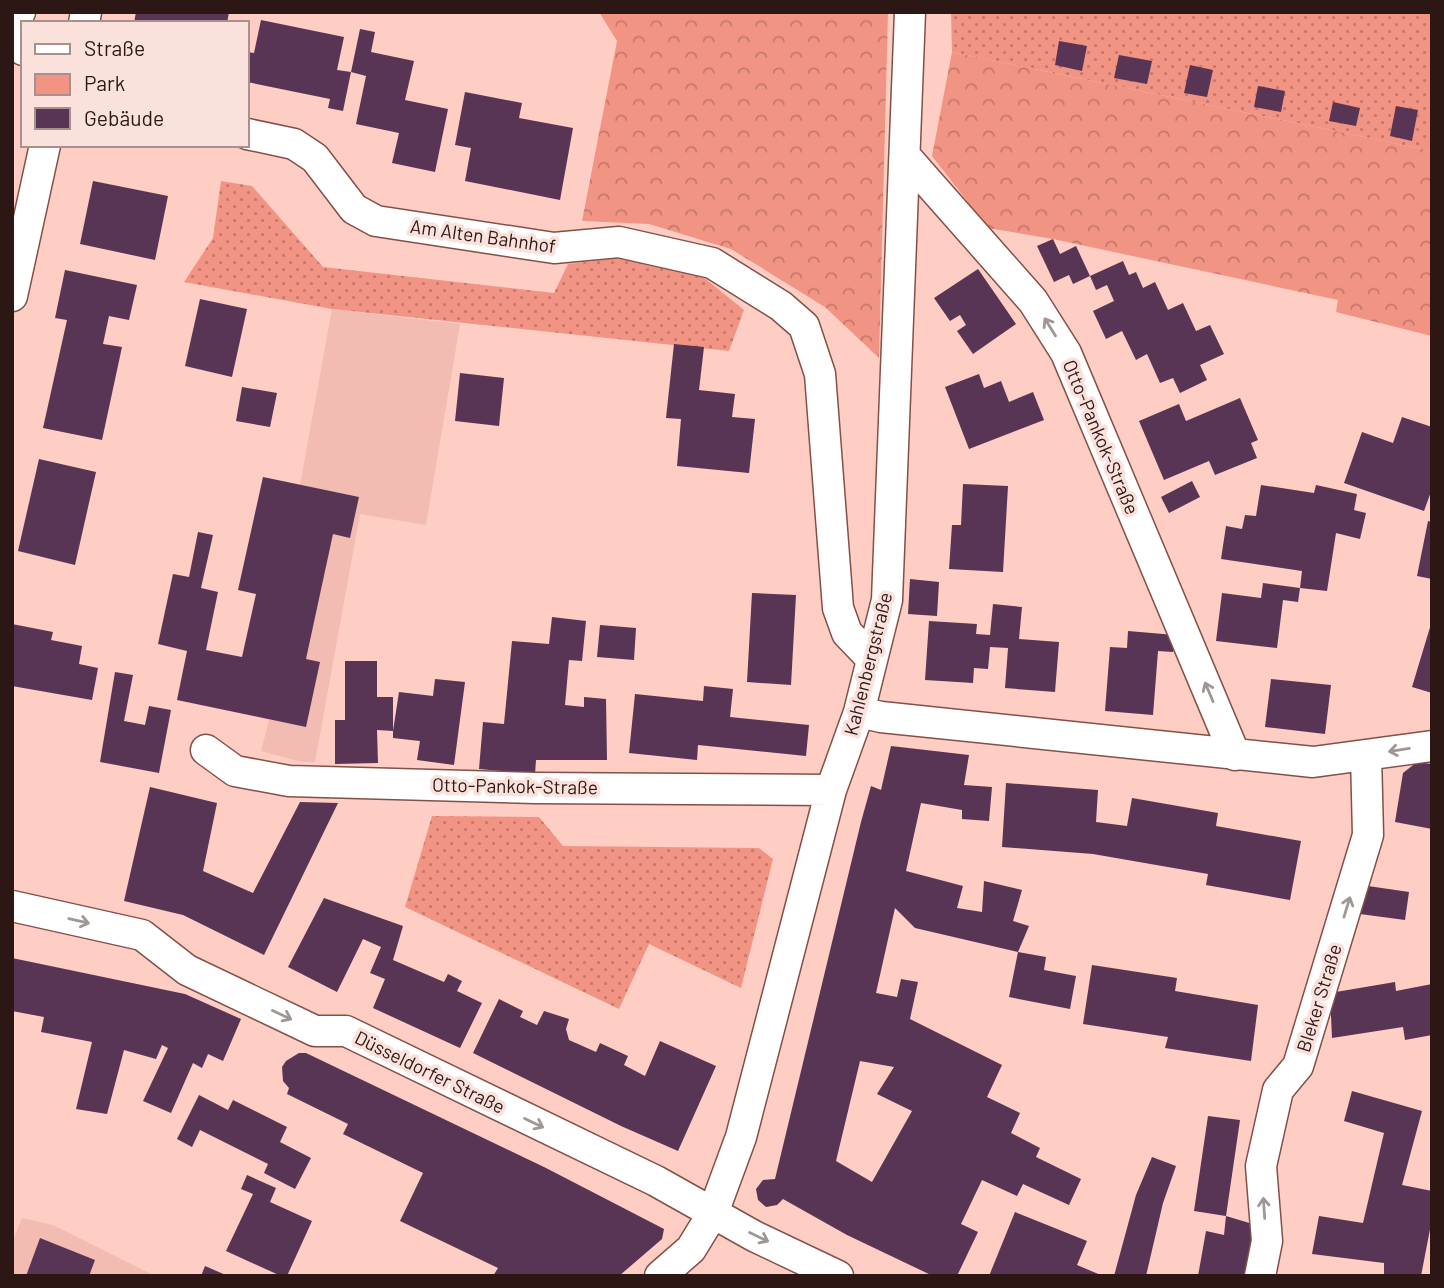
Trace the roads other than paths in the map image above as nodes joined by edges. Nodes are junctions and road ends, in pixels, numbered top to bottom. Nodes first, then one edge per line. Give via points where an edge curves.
1 (20, 12) edge
2 (910, 12) edge
3 (12, 22) edge
4 (248, 134) edge
5 (46, 147) edge
6 (905, 156) junction
7 (12, 296) edge
8 (871, 658) junction
9 (859, 712) junction
10 (1432, 746) edge
11 (206, 750) dead end
12 (1235, 755) junction
13 (1366, 755) junction
14 (831, 790) junction
15 (12, 906) edge
16 (713, 1213) junction
17 (660, 1276) edge
18 (838, 1276) edge
19 (1260, 1276) edge

1 - 3 street
2 - 6 street, Kahlenbergstraße
4 - 8 street, Am Alten Bahnhof via 294,144 315,158 354,209 376,221 554,248 619,242 712,263 781,306 804,326 820,374 838,608 847,633
5 - 7 street
6 - 8 street, Kahlenbergstraße via 887,600
12 -> 6 street, Otto-Pankok-Straße via 1066,353 1033,301
8 - 9 street, Kahlenbergstraße
9 - 12 street
9 - 14 street, Kahlenbergstraße
10 -> 13 street
11 - 14 street, Otto-Pankok-Straße via 235,771 289,781
12 - 13 street via 1313,762
19 -> 13 street, Bleker Straße via 1267,1241 1261,1166 1278,1090 1298,1066 1368,835
14 - 16 street, Kahlenbergstraße via 741,1137
15 -> 16 street, Düsseldorfer Straße via 142,935 187,970 315,1031 346,1031
16 - 17 street, Kahlenbergstraße via 691,1249
16 -> 18 street, Düsseldorfer Straße

